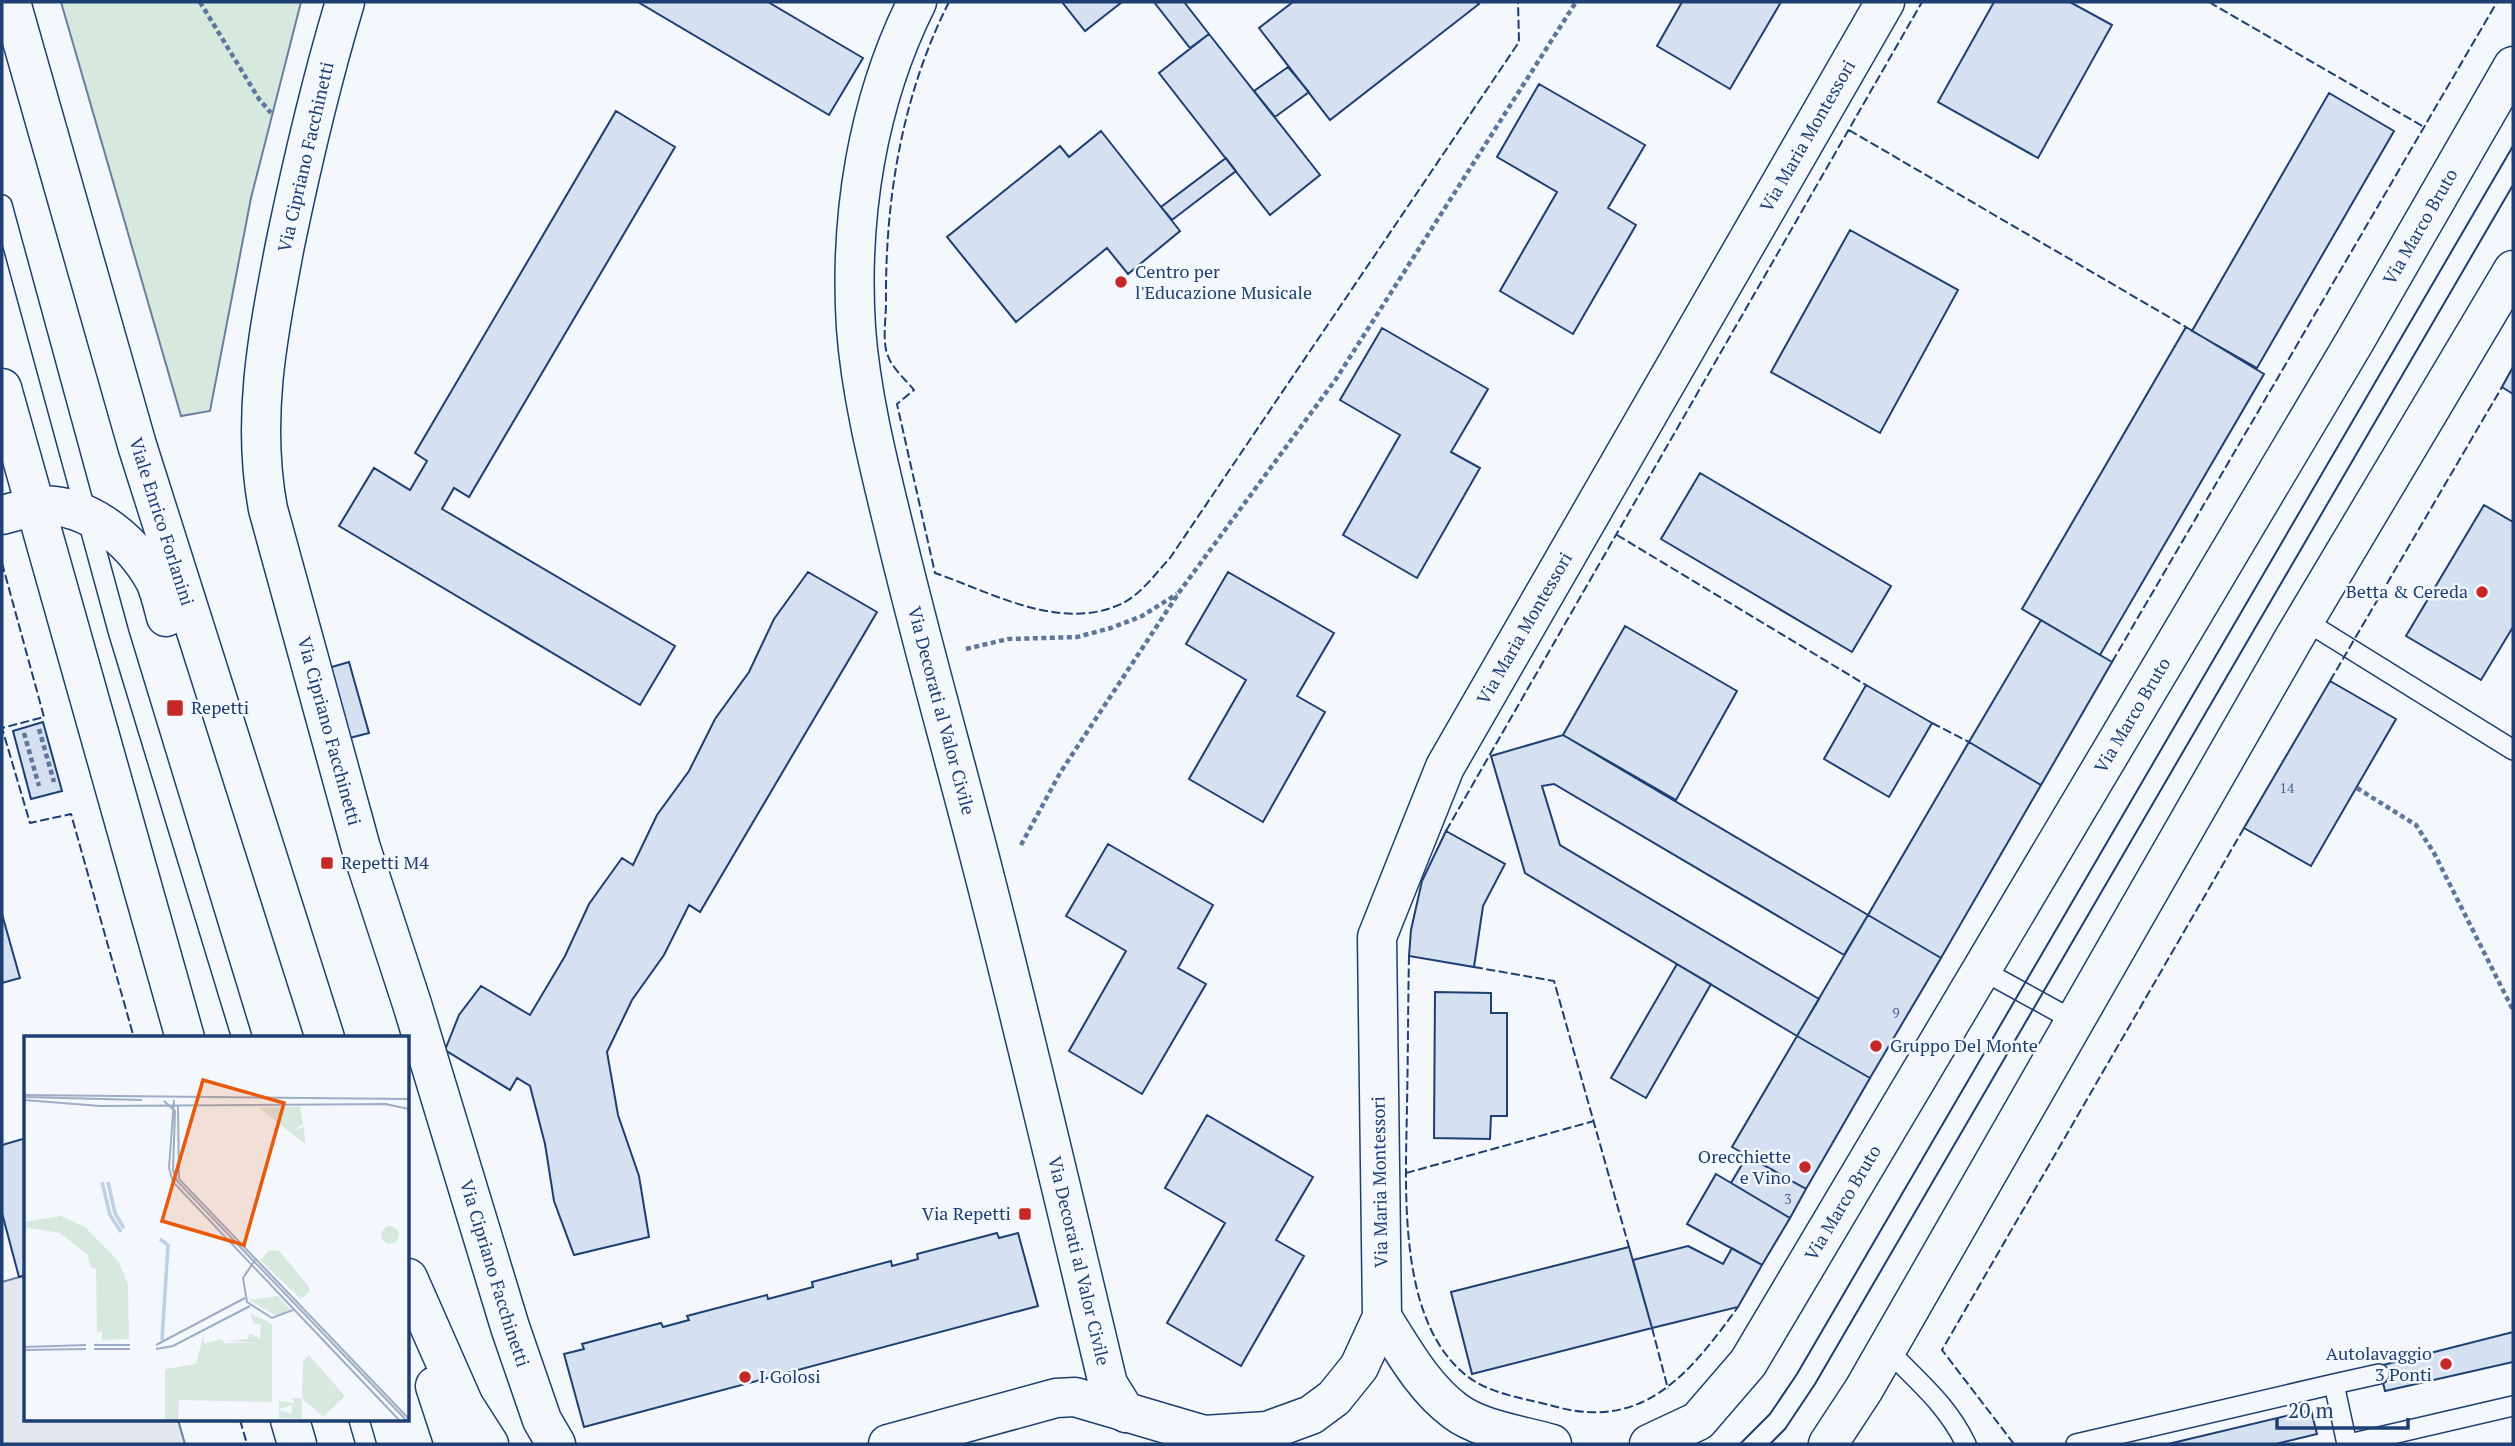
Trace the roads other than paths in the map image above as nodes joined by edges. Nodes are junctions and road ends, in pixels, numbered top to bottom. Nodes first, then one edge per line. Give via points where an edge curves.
1 (11, 2) edge
2 (345, 2) edge
3 (917, 2) edge
4 (1885, 2) edge
5 (2513, 66) edge
6 (2, 205) edge
7 (2513, 270) edge
8 (2, 388) edge
9 (19, 511) edge
10 (85, 515) junction
11 (2304, 620) junction
12 (2513, 750) edge
13 (264, 845) junction
14 (1980, 969) junction
15 (2073, 1020) junction
16 (184, 1036) edge
17 (241, 1036) edge
18 (324, 1036) edge
19 (410, 1283) edge
20 (410, 1305) edge
21 (1382, 1317) junction
22 (1886, 1349) junction
23 (2379, 1374) dead end
24 (2334, 1384) junction
25 (2513, 1406) edge
26 (1136, 1415) junction
27 (291, 1422) edge
28 (360, 1422) edge
29 (1211, 1440) edge
30 (297, 1444) edge
31 (366, 1444) edge
32 (453, 1444) edge
33 (489, 1444) edge
34 (556, 1444) edge
35 (888, 1444) edge
36 (1552, 1444) edge
37 (1648, 1444) edge
38 (1828, 1444) edge
39 (1966, 1444) edge
40 (2076, 1444) edge
41 (2348, 1444) edge

1 - 13 main road, Viale Enrico Forlanini via 137,445
2 - 34 main road, Via Cipriano Facchinetti via 306,142 265,348 260,468 361,848 510,1327 542,1420
3 - 26 main road, Via Decorati al Valor Civile via 894,53 864,166 856,330 877,460 984,872 1108,1384
4 - 21 main road, Via Maria Montessori via 1445,767 1377,937
5 - 14 main road, Via Marco Bruto via 2341,365
6 - 10 lane
7 - 11 main road
8 - 9 main road
9 - 10 main road via 53,506
9 - 16 main road
10 - 13 main road via 128,545 156,583 199,721
10 - 17 lane
11 - 12 lane
11 - 15 main road
13 - 18 main road, Viale Enrico Forlanini
14 - 15 lane
14 - 37 main road, Via Marco Bruto via 1748,1363 1698,1421
15 - 22 main road
19 - 33 main road via 464,1405
20 - 32 main road
21 - 29 main road via 1359,1367 1334,1398 1311,1415 1267,1431
21 - 36 main road via 1408,1360 1456,1412
22 - 38 main road
22 - 39 lane via 1938,1397
23 - 24 lane
24 - 40 lane
24 - 41 lane
25 - 41 lane
26 - 29 main road
26 - 35 main road via 1075,1397 1056,1398
27 - 30 main road
28 - 31 lane

